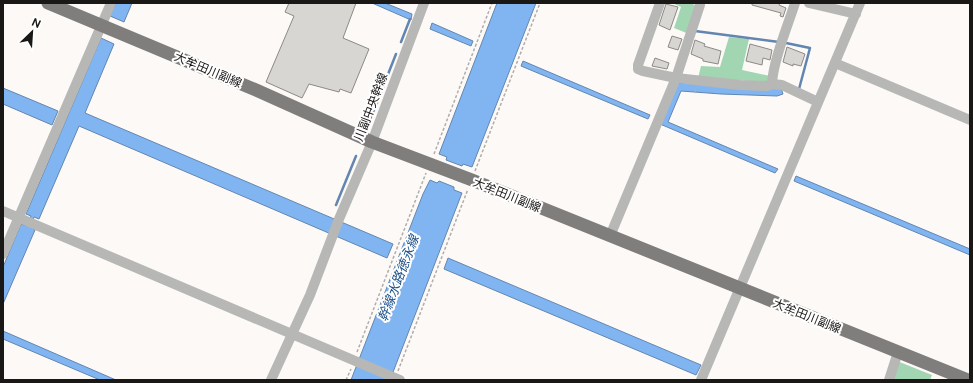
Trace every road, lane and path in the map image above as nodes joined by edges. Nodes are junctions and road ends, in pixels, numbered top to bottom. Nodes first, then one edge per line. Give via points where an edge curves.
1 (48, 3) edge
2 (111, 3) edge
3 (424, 3) edge
4 (492, 3) edge
5 (540, 3) edge
6 (660, 3) edge
7 (795, 3) edge
8 (809, 3) edge
9 (860, 3) edge
10 (700, 5) dead end
11 (856, 14) junction
12 (102, 25) junction
13 (835, 63) junction
14 (676, 78) junction
15 (772, 84) junction
16 (818, 102) junction
17 (970, 120) edge
18 (372, 142) junction
19 (430, 164) junction
20 (472, 180) junction
21 (3, 211) edge
22 (26, 221) junction
23 (610, 236) junction
24 (3, 254) edge
25 (740, 289) junction
26 (292, 335) junction
27 (898, 352) junction
28 (354, 361) junction
29 (398, 379) edge
30 (271, 380) edge
31 (346, 380) edge
32 (701, 380) edge
33 (889, 380) edge
34 (968, 380) edge

1 - 12 main road, 大牟田川副線
2 - 12 street
3 - 18 street, 川副中央幹線
4 - 19 path
5 - 20 path
6 - 14 street via 638,69
7 - 15 street
8 - 11 street
9 - 11 street
10 - 14 street
11 - 13 street
12 - 18 main road, 大牟田川副線
12 - 22 street
13 - 16 street
13 - 17 street
14 - 15 street via 740,85
14 - 23 street
15 - 16 street via 782,85
16 - 25 street
18 - 19 main road, 大牟田川副線
18 - 26 street, 川副中央幹線
19 - 20 main road, 大牟田川副線
19 - 28 path
20 - 23 main road, 大牟田川副線
20 - 29 path
21 - 22 street
22 - 24 street
22 - 26 street
23 - 25 main road, 大牟田川副線
25 - 27 main road, 大牟田川副線
25 - 32 street
26 - 28 street
26 - 30 street
27 - 33 street
27 - 34 main road, 大牟田川副線
28 - 29 street
28 - 31 path

